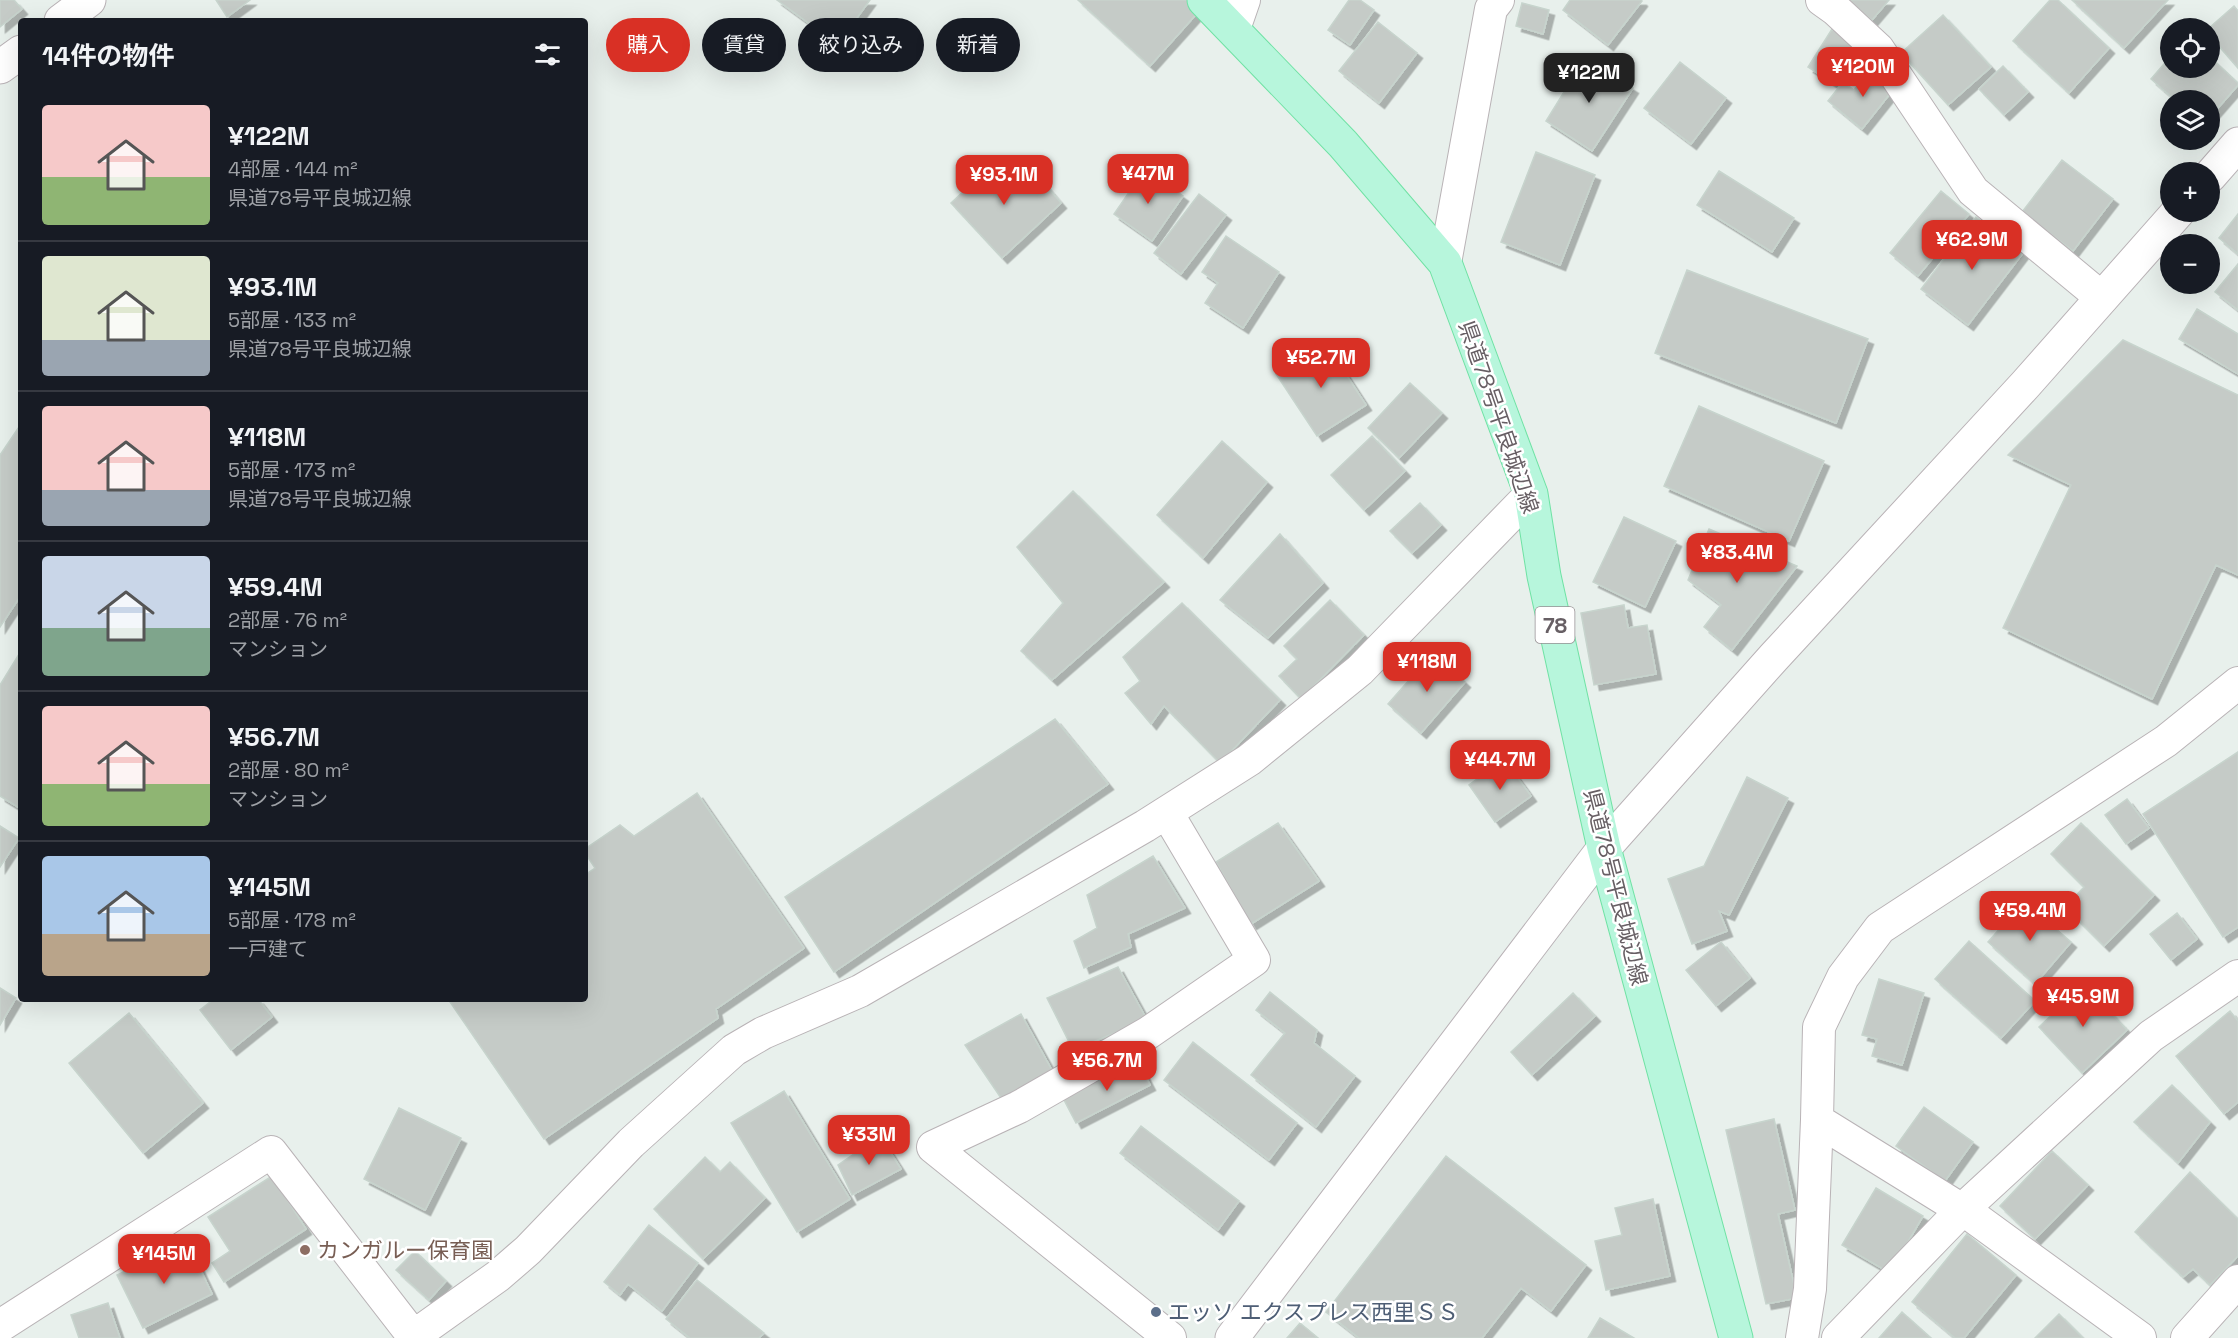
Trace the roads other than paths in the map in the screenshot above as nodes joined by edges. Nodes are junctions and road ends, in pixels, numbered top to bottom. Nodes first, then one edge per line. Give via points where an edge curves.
1 (89, 0) edge
2 (1204, 0) edge
3 (1498, 0) edge
4 (1822, 0) edge
5 (1238, 15) edge
6 (66, 18) edge
7 (18, 54) edge
8 (0, 67) edge
9 (2238, 144) edge
10 (2220, 165) edge
11 (2169, 222) edge
12 (1445, 263) junction
13 (2102, 298) junction
14 (1531, 494) junction
15 (2238, 683) edge
16 (1167, 813) junction
17 (1604, 848) junction
18 (2238, 976) edge
19 (1817, 1120) junction
20 (1962, 1210) junction
21 (2238, 1281) edge
22 (0, 1326) edge
23 (413, 1337) edge
24 (1170, 1338) edge
25 (1232, 1338) edge
26 (1736, 1338) edge
27 (1802, 1338) edge
28 (1838, 1338) edge
29 (2140, 1338) edge
30 (2187, 1338) edge

1 - 6 street
2 - 5 main road, 県道78号平良城辺線 / 78
3 - 12 street via 1491,9
4 - 13 street via 1878,49 1973,191
5 - 12 main road, 県道78号平良城辺線 / 78
7 - 8 street
9 - 10 street
11 - 13 street
12 - 14 main road, 県道78号平良城辺線 / 78
13 - 17 street
14 - 16 street via 1360,670 1249,760
14 - 17 main road, 県道78号平良城辺線 / 78 via 1544,576
15 - 19 street via 2166,741 1880,928 1843,977 1819,1027
16 - 23 street via 860,991 763,1033 734,1050 631,1143 513,1263
16 - 24 street via 1254,960 1148,1033 1019,1107 933,1147
17 - 25 street
17 - 26 main road, 県道78号平良城辺線 / 78
18 - 20 street via 2151,1036
19 - 20 street
19 - 27 street via 1810,1289
20 - 28 street
20 - 29 street
21 - 30 street
22 - 23 street via 271,1152

